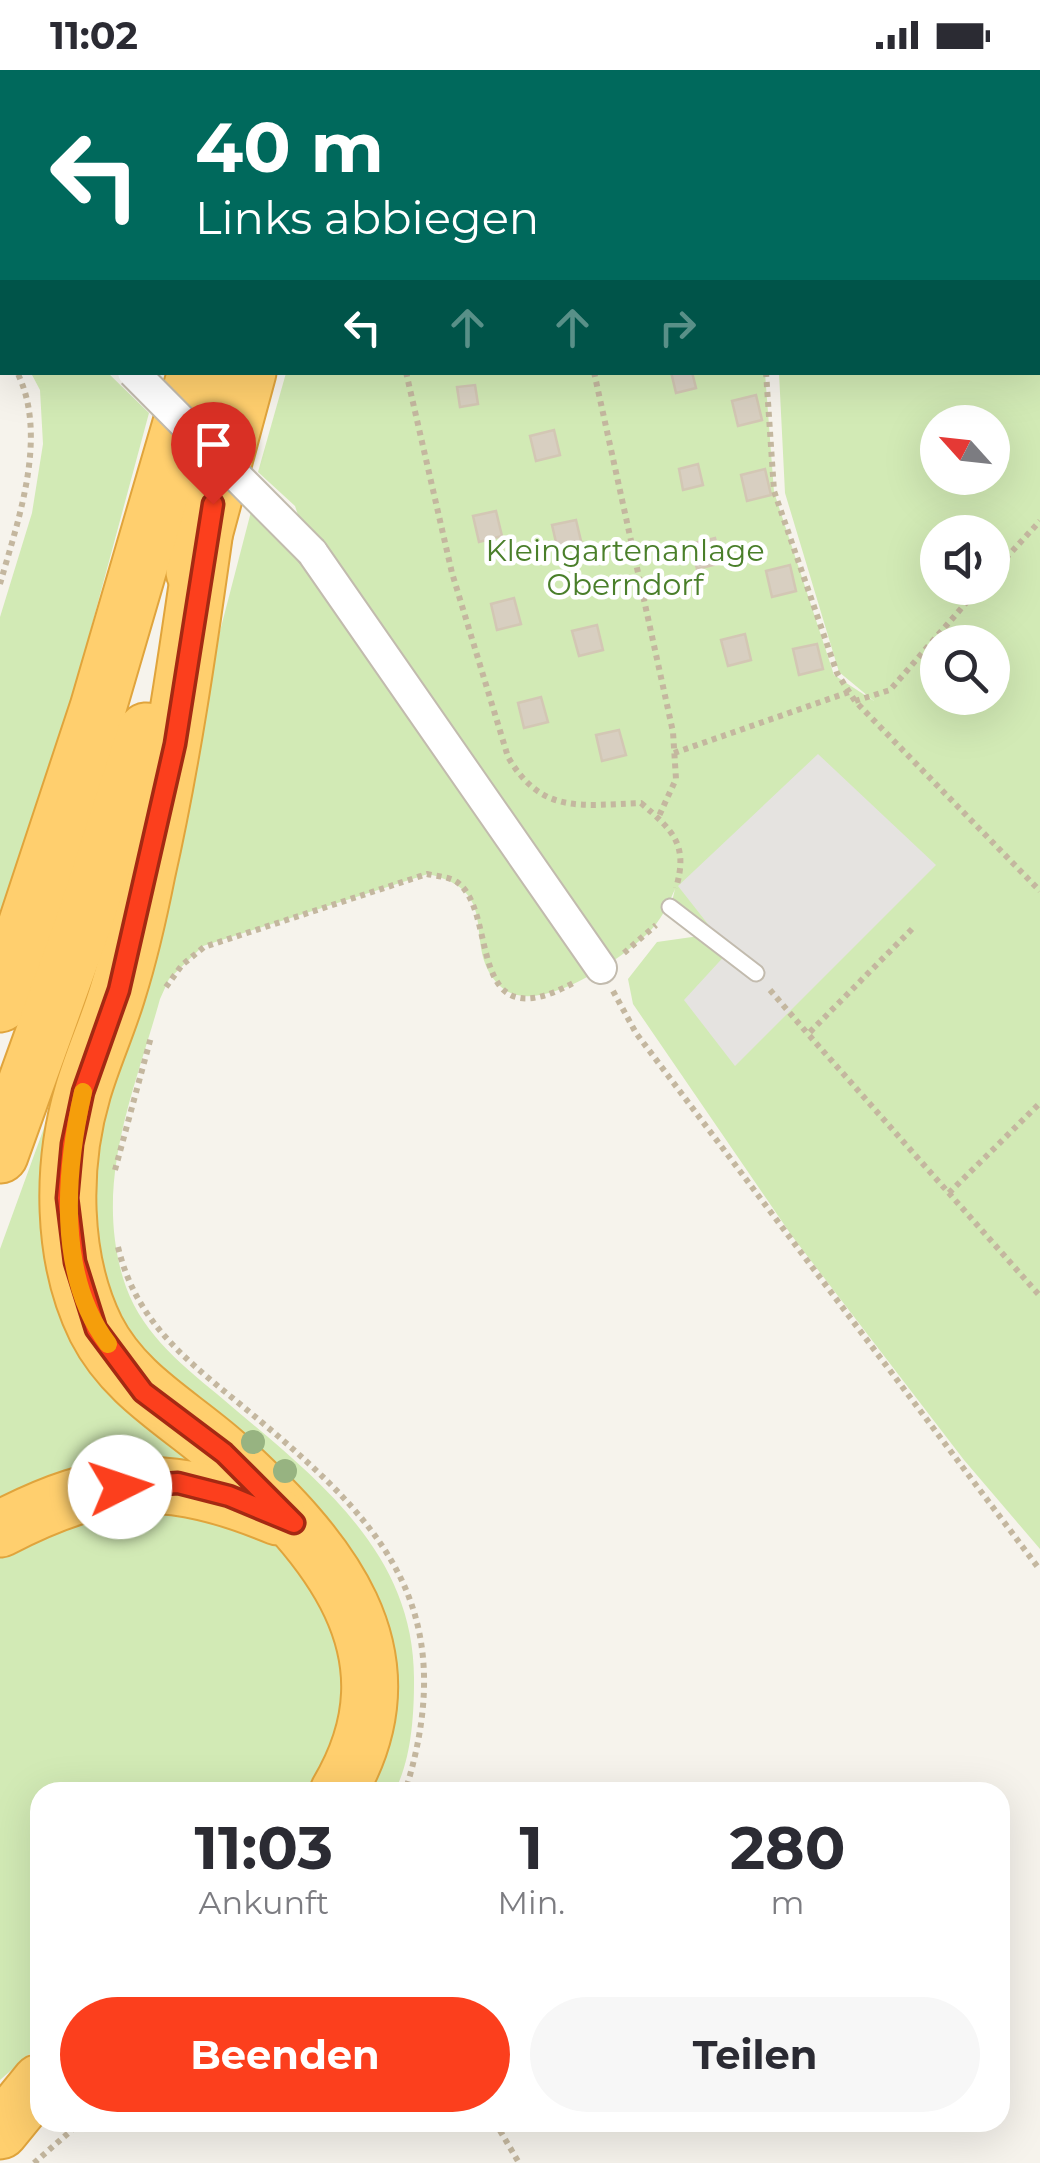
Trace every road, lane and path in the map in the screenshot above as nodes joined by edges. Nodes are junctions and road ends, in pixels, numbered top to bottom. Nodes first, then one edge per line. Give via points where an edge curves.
1 (18, 375) edge
2 (136, 375) edge
3 (195, 375) edge
4 (247, 375) edge
5 (407, 375) edge
6 (595, 375) edge
7 (766, 375) edge
8 (1040, 521) edge
9 (204, 538) junction
10 (1010, 554) edge
11 (0, 584) edge
12 (964, 605) edge
13 (849, 692) junction
14 (854, 701) junction
15 (674, 752) junction
16 (1040, 891) edge
17 (670, 906) dead end
18 (912, 929) dead end
19 (600, 968) junction
20 (756, 973) joint
21 (161, 999) dead end
22 (0, 1004) edge
23 (156, 1018) dead end
24 (808, 1034) junction
25 (1040, 1103) edge
26 (0, 1155) edge
27 (114, 1181) dead end
28 (949, 1193) junction
29 (116, 1236) dead end
30 (1040, 1296) edge
31 (294, 1523) junction
32 (0, 1529) edge
33 (1040, 1570) edge
34 (342, 1782) edge
35 (407, 1782) edge
36 (30, 2088) edge
37 (30, 2094) edge
38 (0, 2109) edge
39 (0, 2131) edge
40 (70, 2132) edge
41 (501, 2132) edge
42 (34, 2163) edge
43 (518, 2163) edge

1 - 11 path via 30,440 22,507
2 - 19 street, bridge via 312,552
3 - 22 highway via 103,692
4 - 9 highway
5 - 15 path via 452,573 508,757 522,781 543,798 576,805 640,803 658,818 676,779
6 - 15 path
7 - 13 path via 774,492 836,673
8 - 10 path
9 - 26 highway via 86,916
9 - 31 highway via 175,744 119,990 83,1092 67,1198 75,1262 96,1329 143,1392 224,1453
12 - 14 path via 890,690
13 - 14 path
13 - 15 path
14 - 16 path
17 - 20 lane
18 - 24 path
19 - 21 path via 551,996 501,987 487,965 468,894 456,881 427,874 204,947 170,980
19 - 33 path via 636,1033
20 - 24 path
23 - 27 path
24 - 28 path
25 - 28 path
28 - 30 path
29 - 35 path via 127,1282 172,1348 330,1482 385,1544 410,1594 421,1652 422,1718
31 - 32 highway via 178,1483 120,1487 50,1503
31 - 34 highway via 325,1556 352,1602 368,1664 366,1719
36 - 38 highway
37 - 39 highway
40 - 42 path
41 - 43 path

